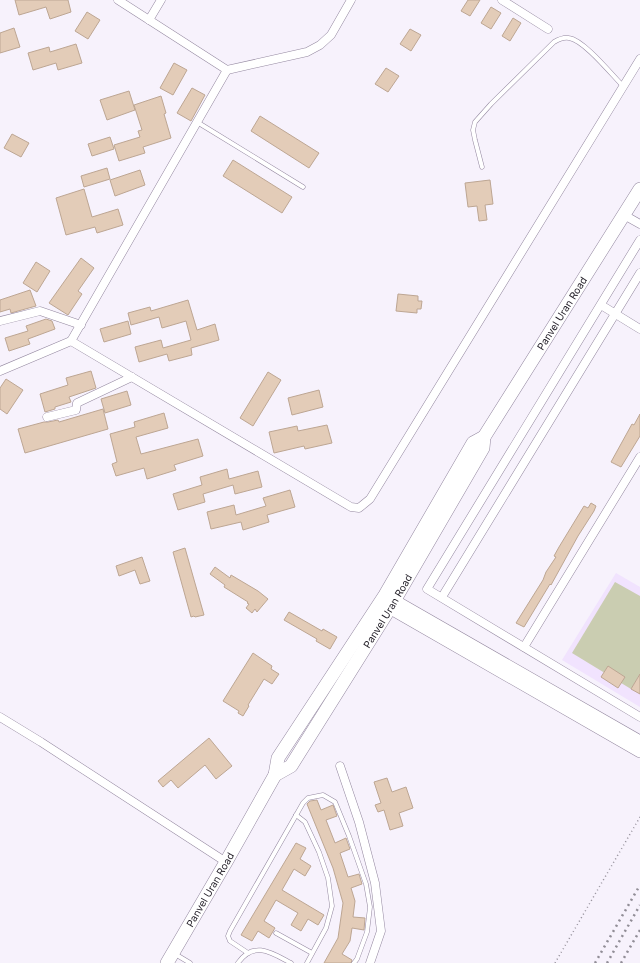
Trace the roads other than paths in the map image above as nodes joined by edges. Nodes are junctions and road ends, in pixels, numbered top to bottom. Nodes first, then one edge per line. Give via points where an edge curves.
1 (118, 0) edge
2 (161, 0) edge
3 (351, 0) edge
4 (502, 0) edge
5 (149, 20) junction
6 (548, 28) dead end
7 (640, 59) edge
8 (227, 70) junction
9 (623, 87) junction
10 (197, 122) junction
11 (482, 167) dead end
12 (303, 187) dead end
13 (640, 189) edge
14 (624, 215) junction
15 (640, 224) edge
16 (640, 240) edge
17 (640, 273) edge
18 (600, 305) junction
19 (615, 314) junction
20 (0, 321) edge
21 (81, 325) junction
22 (640, 329) edge
23 (71, 341) junction
24 (0, 371) edge
25 (132, 377) junction
26 (47, 417) dead end
27 (640, 457) edge
28 (442, 597) junction
29 (387, 601) junction
30 (524, 647) junction
31 (522, 679) junction
32 (0, 717) edge
33 (640, 717) edge
34 (640, 741) edge
35 (640, 752) edge
36 (340, 766) dead end
37 (296, 815) junction
38 (226, 862) junction
39 (276, 933) dead end
40 (248, 953) junction
41 (312, 953) junction
42 (170, 958) edge
43 (190, 963) edge
44 (238, 963) edge
45 (291, 963) edge
46 (307, 963) edge
47 (354, 963) edge
48 (370, 963) edge

1 - 5 street
2 - 5 street
3 - 8 street via 331,35 307,52
4 - 6 street
5 - 8 street
7 - 9 street
8 - 10 street
9 - 11 lane via 581,42 569,37 560,38 475,122 473,130
9 - 25 street via 370,499 359,508 351,507
10 - 12 lane
10 - 21 street
13 - 14 main road, Panvel Uran Road
14 - 15 street
14 - 29 main road, Panvel Uran Road via 484,437 474,443
16 - 18 street
17 - 19 street
18 - 19 street
18 - 28 street via 427,588
19 - 22 street
19 - 28 street
20 - 21 street via 40,311
21 - 23 street
23 - 24 street
23 - 25 street
25 - 26 street via 77,403 76,410
27 - 30 street
28 - 30 street
29 - 31 main road
29 - 38 main road, Panvel Uran Road via 278,758 276,775
30 - 33 street
31 - 34 main road
31 - 35 main road
32 - 38 street
36 - 48 street via 359,822 375,883 381,930
37 - 40 lane via 228,936 230,941
37 - 41 lane via 306,822 319,852 328,878 332,906 326,928
37 - 47 lane via 308,798 323,795 334,802 349,836 366,884 370,907 367,932
38 - 42 main road, Panvel Uran Road
39 - 41 lane
40 - 44 lane
40 - 45 lane via 261,950
41 - 46 lane
42 - 43 lane

